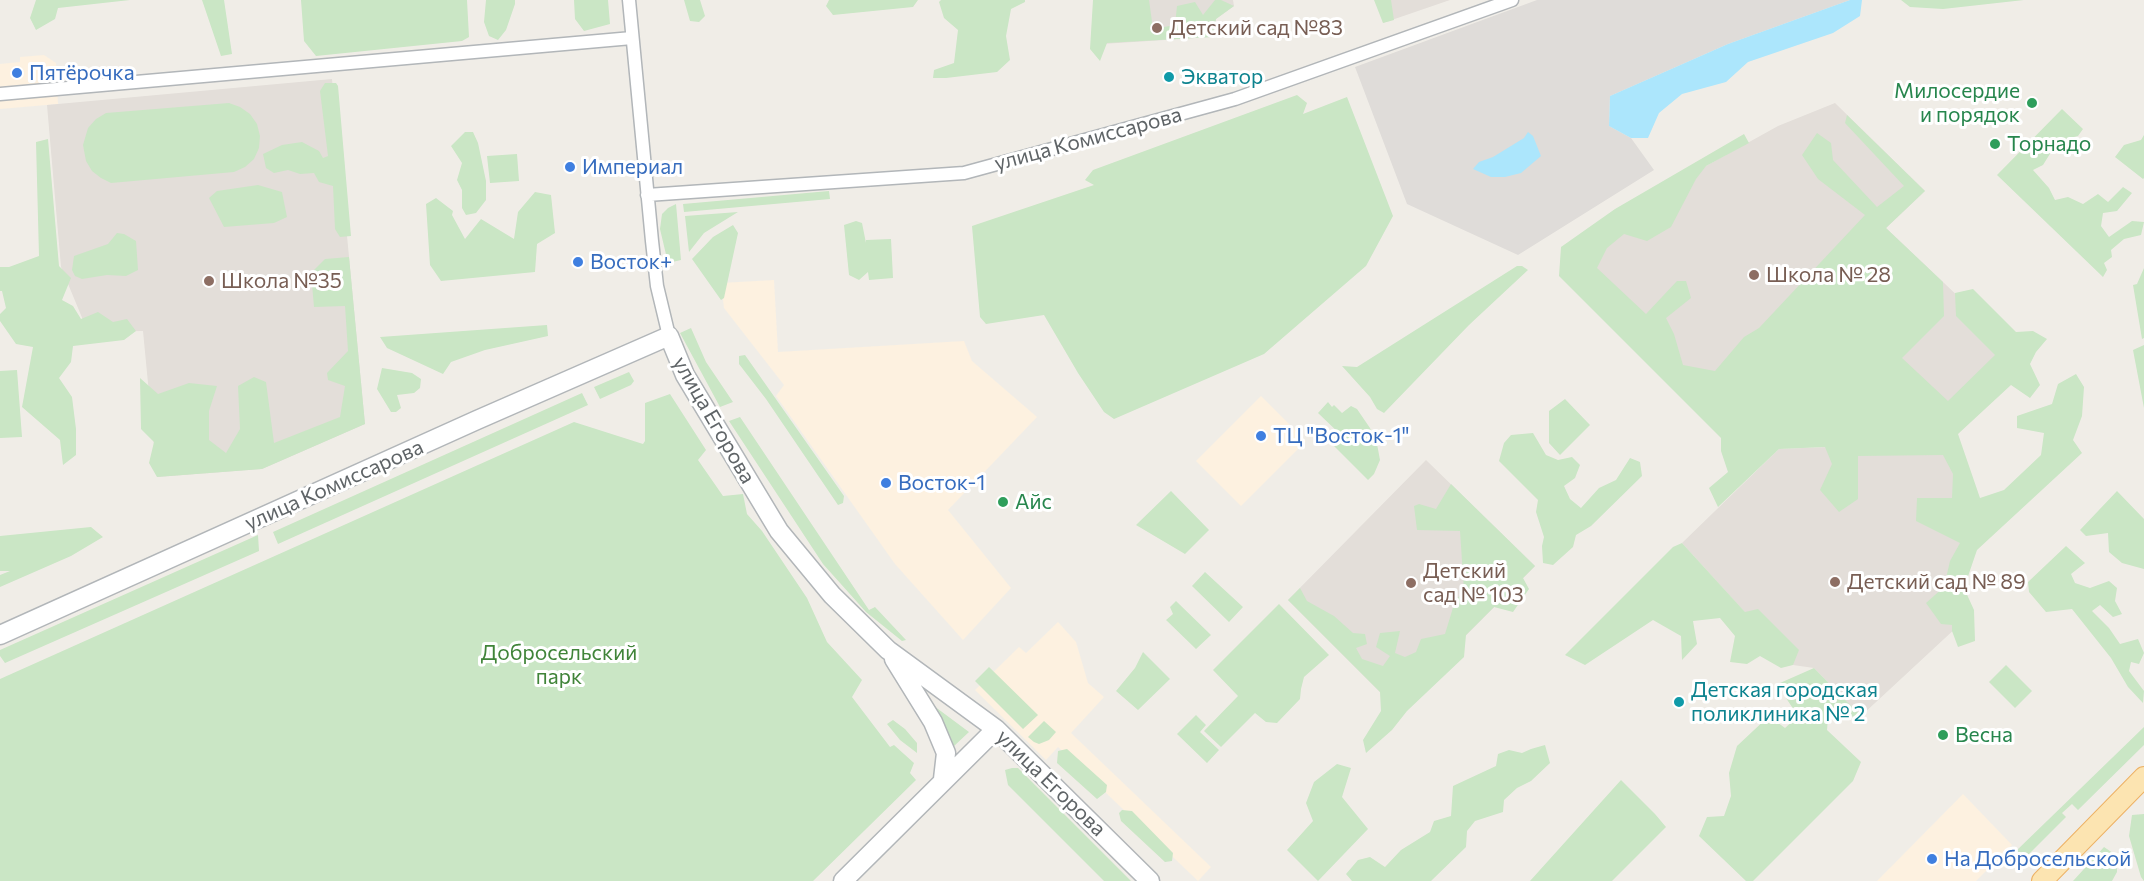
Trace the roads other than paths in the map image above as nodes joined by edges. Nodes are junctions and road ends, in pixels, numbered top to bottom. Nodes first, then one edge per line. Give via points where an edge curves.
1 (629, 0) edge
2 (1512, 0) edge
3 (632, 38) junction
4 (0, 94) edge
5 (646, 195) junction
6 (669, 336) junction
7 (0, 635) edge
8 (888, 650) junction
9 (996, 729) junction
10 (2144, 777) edge
11 (943, 779) junction
12 (843, 881) edge
13 (1150, 881) edge
14 (2042, 881) edge

1 - 3 street, улица Егорова
2 - 5 street, улица Комиссарова via 1235,99 964,173
3 - 4 street
3 - 5 street, улица Егорова
5 - 6 street, улица Егорова via 657,286
6 - 7 main road, улица Комиссарова
6 - 8 main road, улица Егорова via 685,375 779,531 832,595
8 - 9 main road, улица Егорова
8 - 11 main road, улица Егорова via 933,722 946,753
9 - 11 main road
9 - 13 main road, улица Егорова
10 - 14 main road
11 - 12 main road

